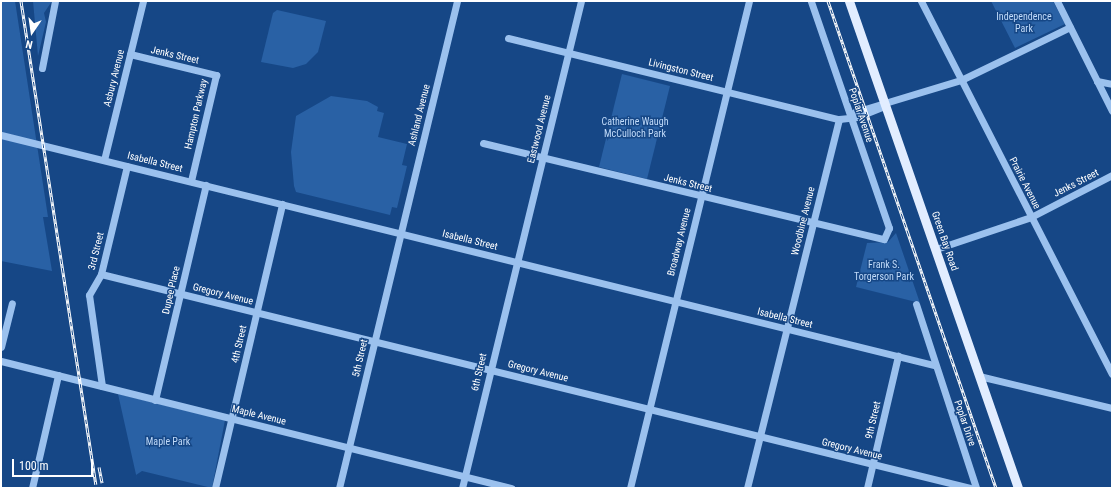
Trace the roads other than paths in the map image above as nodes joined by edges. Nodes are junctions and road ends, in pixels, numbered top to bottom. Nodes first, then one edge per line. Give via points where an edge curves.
1 (55, 1) edge
2 (143, 1) edge
3 (457, 1) edge
4 (581, 1) edge
5 (750, 1) edge
6 (811, 1) edge
7 (849, 1) edge
8 (921, 1) edge
9 (1056, 1) edge
10 (1070, 27) junction
11 (508, 38) dead end
12 (568, 53) junction
13 (130, 54) junction
14 (42, 68) dead end
15 (216, 74) joint
16 (961, 80) junction
17 (1097, 81) junction
18 (1112, 84) edge
19 (727, 92) junction
20 (886, 105) junction
21 (1112, 111) edge
22 (850, 116) junction
23 (839, 119) junction
24 (1, 134) edge
25 (483, 143) dead end
26 (542, 158) junction
27 (104, 160) junction
28 (127, 166) junction
29 (1112, 175) edge
30 (191, 181) junction
31 (206, 185) junction
32 (701, 196) junction
33 (282, 204) junction
34 (1031, 218) junction
35 (812, 224) junction
36 (400, 233) junction
37 (888, 236) joint
38 (936, 248) junction
39 (516, 262) junction
40 (101, 274) junction
41 (181, 294) junction
42 (675, 301) junction
43 (12, 303) dead end
44 (916, 304) dead end
45 (257, 312) junction
46 (784, 330) junction
47 (374, 341) junction
48 (1, 347) edge
49 (898, 356) junction
50 (1, 361) edge
51 (934, 365) junction
52 (490, 370) junction
53 (1112, 374) edge
54 (58, 376) junction
55 (979, 376) junction
56 (102, 386) junction
57 (155, 400) junction
58 (1112, 408) edge
59 (649, 409) junction
60 (232, 419) junction
61 (759, 436) junction
62 (349, 448) junction
63 (872, 465) junction
64 (465, 477) junction
65 (32, 488) edge
66 (215, 488) edge
67 (339, 488) edge
68 (462, 488) edge
69 (511, 488) edge
70 (630, 488) edge
71 (747, 488) edge
72 (867, 488) edge
73 (970, 488) edge
74 (976, 488) edge
75 (1018, 488) edge

1 - 14 street
2 - 13 street, Asbury Avenue
3 - 36 street, Ashland Avenue
4 - 12 street, Eastwood Avenue
5 - 19 street, Broadway Avenue
6 - 22 street, Poplar Avenue
7 - 20 main road, Green Bay Road
8 - 16 street, Prairie Avenue
9 - 10 street
10 - 16 street, Livingston Street
10 - 17 street
11 - 12 street, Livingston Street
12 - 19 street, Livingston Street
12 - 26 street, Eastwood Avenue
13 - 15 street, Jenks Street
13 - 27 street, Asbury Avenue
15 - 30 street, Hampton Parkway
16 - 20 street, Livingston Street
16 - 34 street, Prairie Avenue
17 - 18 street
17 - 21 street
19 - 23 street, Livingston Street
19 - 32 street, Broadway Avenue
20 - 22 street, Livingston Street via 879,110
20 - 38 main road, Green Bay Road
22 - 23 street, Livingston Street
22 - 37 street, Poplar Avenue via 889,228
23 - 35 street, Woodbine Avenue
24 - 27 street, Isabella Street
25 - 26 street, Jenks Street
26 - 32 street, Jenks Street
26 - 39 street, Eastwood Avenue
27 - 28 street, Isabella Street
28 - 30 street, Isabella Street
28 - 40 street, 3rd Street
29 - 34 street, Jenks Street
30 - 31 street, Isabella Street
31 - 33 street, Isabella Street
31 - 41 street, Dupee Place
32 - 35 street, Jenks Street
32 - 42 street, Broadway Avenue
33 - 36 street, Isabella Street
33 - 45 street, 4th Street
34 - 38 street, Jenks Street
34 - 53 street, Prairie Avenue
35 - 37 street, Jenks Street via 879,240
35 - 46 street, Woodbine Avenue
36 - 39 street, Isabella Street
36 - 47 street, 5th Street
38 - 55 main road, Green Bay Road
39 - 42 street, Isabella Street
39 - 52 street, 6th Street
40 - 41 street, Gregory Avenue
40 - 56 street, 3rd Street via 90,301
41 - 45 street, Gregory Avenue
41 - 57 street, Dupee Place
42 - 46 street, Isabella Street
42 - 59 street, Broadway Avenue
43 - 48 street
44 - 51 street
45 - 47 street, Gregory Avenue
45 - 60 street, 4th Street
46 - 49 street, Isabella Street
46 - 61 street, Woodbine Avenue
47 - 52 street, Gregory Avenue
47 - 62 street, 5th Street
49 - 51 street, Isabella Street
49 - 63 street, 9th Street
50 - 54 street, Maple Avenue
51 - 74 street, Poplar Drive
52 - 59 street, Gregory Avenue
52 - 64 street, 6th Street
54 - 56 street, Maple Avenue
54 - 65 street
55 - 58 street
55 - 75 main road, Green Bay Road
56 - 57 street, Maple Avenue
57 - 60 street, Maple Avenue
59 - 61 street, Gregory Avenue
59 - 70 street, Broadway Avenue
60 - 62 street, Maple Avenue
60 - 66 street, 4th Street
61 - 63 street, Gregory Avenue
61 - 71 street, Woodbine Avenue
62 - 64 street, Maple Avenue
62 - 67 street, 5th Street
63 - 72 street, 9th Street
63 - 73 street, Gregory Avenue
64 - 68 street, 6th Street
64 - 69 street, Maple Avenue

